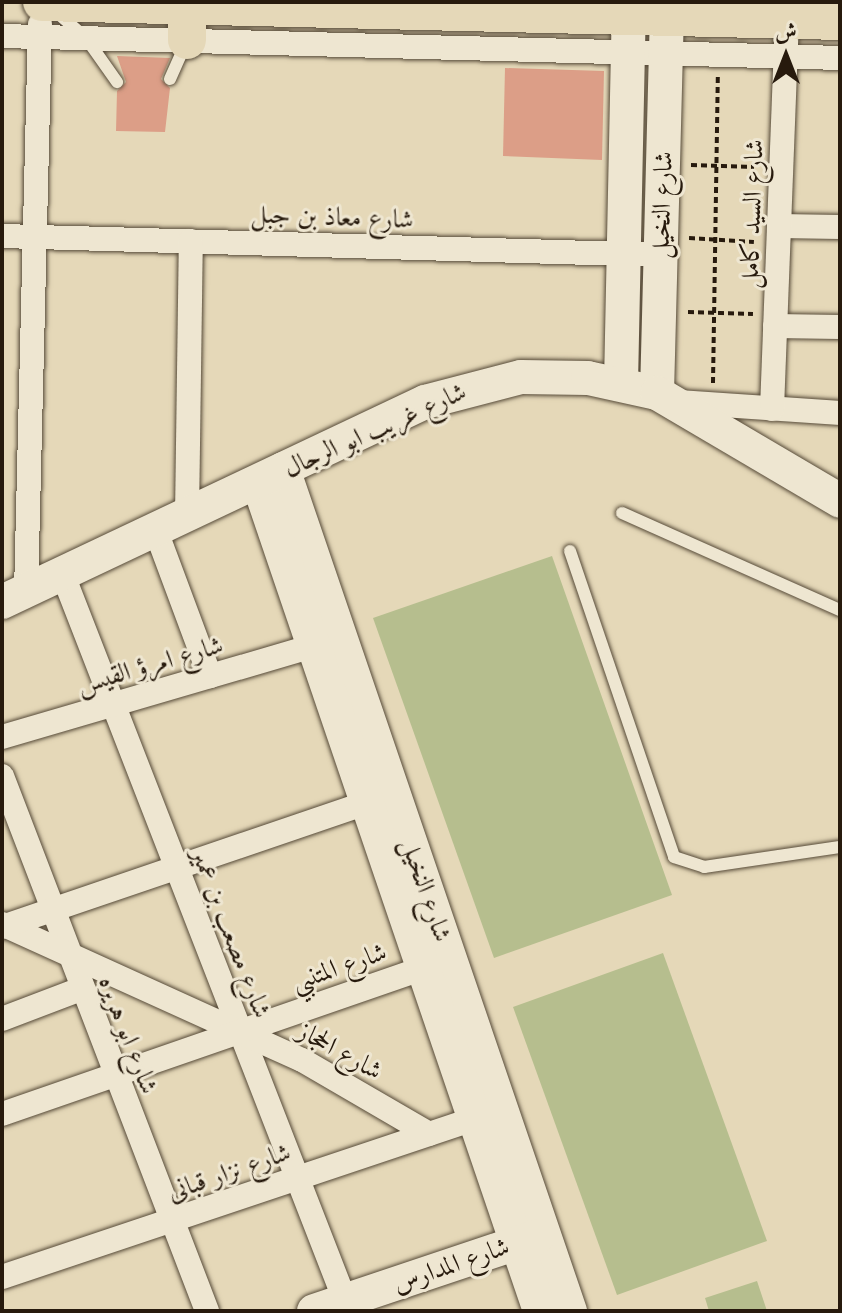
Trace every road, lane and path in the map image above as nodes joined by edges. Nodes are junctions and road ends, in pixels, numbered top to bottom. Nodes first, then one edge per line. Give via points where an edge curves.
1 (42, 11) edge
2 (667, 17) junction
3 (840, 21) edge
4 (187, 22) edge
5 (629, 35) junction
6 (2, 36) edge
7 (86, 38) junction
8 (786, 38) junction
9 (666, 54) junction
10 (718, 55) junction
11 (840, 58) edge
12 (170, 79) dead end
13 (117, 82) dead end
14 (685, 165) dead end
15 (716, 166) junction
16 (754, 167) dead end
17 (779, 226) junction
18 (840, 227) edge
19 (2, 236) edge
20 (35, 237) junction
21 (715, 239) junction
22 (191, 241) junction
23 (754, 242) dead end
24 (672, 246) junction
25 (624, 253) junction
26 (681, 312) dead end
27 (713, 313) junction
28 (753, 314) dead end
29 (775, 326) junction
30 (840, 327) edge
31 (621, 383) junction
32 (665, 397) junction
33 (712, 405) junction
34 (772, 409) junction
35 (840, 413) edge
36 (270, 476) junction
37 (840, 501) edge
38 (622, 513) dead end
39 (187, 516) junction
40 (156, 531) junction
41 (570, 551) dead end
42 (63, 575) junction
43 (14, 598) edge
44 (840, 610) edge
45 (313, 646) junction
46 (210, 676) junction
47 (113, 705) junction
48 (2, 737) edge
49 (2, 776) edge
50 (6, 802) edge
51 (367, 803) junction
52 (840, 847) edge
53 (176, 868) junction
54 (52, 910) junction
55 (3, 926) edge
56 (67, 953) junction
57 (423, 968) junction
58 (81, 989) junction
59 (2, 1019) edge
60 (239, 1032) junction
61 (113, 1076) junction
62 (2, 1114) edge
63 (474, 1119) junction
64 (429, 1134) junction
65 (299, 1178) junction
66 (171, 1220) junction
67 (533, 1249) junction
68 (2, 1277) edge
69 (336, 1308) edge
70 (207, 1311) edge
71 (384, 1311) edge
72 (540, 1311) edge
73 (570, 1311) edge

1 - 4 main road
1 - 6 street
1 - 7 street
1 - 7 lane
1 - 20 street
2 - 5 main road
2 - 8 main road
2 - 9 main road, شارع النخيل
3 - 8 main road
4 - 5 main road
4 - 7 street
4 - 12 lane
5 - 9 street
5 - 25 main road, شارع النخيل
7 - 13 lane
8 - 10 street
8 - 11 street
8 - 17 street, شارع السيد كامل
9 - 10 street
9 - 24 main road, شارع النخيل
10 - 15 path
14 - 15 path
15 - 16 path
15 - 21 path
17 - 18 street
17 - 29 street, شارع السيد كامل
19 - 20 street, شارع معاذ بن جبل
20 - 22 street, شارع معاذ بن جبل
20 - 43 street
21 - 23 path
21 - 24 path
21 - 27 path
22 - 25 street, شارع معاذ بن جبل
22 - 39 street
24 - 25 street, شارع معاذ بن جبل
24 - 32 main road, شارع النخيل
25 - 31 main road, شارع النخيل
26 - 27 path
27 - 28 path
27 - 33 path
29 - 30 street
29 - 34 street, شارع السيد كامل
31 - 32 main road, شارع غريب ابو الرجال
31 - 36 main road, شارع غريب ابو الرجال via 555,376 456,390
32 - 33 street
32 - 37 main road, شارع غريب ابو الرجال
33 - 34 street
34 - 35 street
36 - 39 main road, شارع غريب ابو الرجال
36 - 45 main road, شارع النخيل
36 - 67 main road, شارع النخيل
38 - 44 lane
39 - 40 main road, شارع غريب ابو الرجال
40 - 42 main road, شارع غريب ابو الرجال
40 - 46 street
41 - 52 lane via 674,857 704,867
42 - 43 main road, شارع غريب ابو الرجال
42 - 47 street, شارع مصعب بن عمير
45 - 46 street, شارع امرؤ القيس
45 - 51 main road, شارع النخيل
46 - 47 street, شارع امرؤ القيس
47 - 48 street, شارع امرؤ القيس
47 - 53 street, شارع مصعب بن عمير
49 - 50 street, شارع ابو هريره
50 - 54 street, شارع ابو هريره
51 - 53 street
51 - 57 main road, شارع النخيل
53 - 54 street
53 - 60 street, شارع مصعب بن عمير
54 - 55 street
54 - 56 street, شارع ابو هريره
55 - 56 street, شارع الحجاز
56 - 58 street, شارع ابو هريره
56 - 60 street, شارع الحجاز
57 - 60 street, شارع المتنبي
57 - 63 main road, شارع النخيل
58 - 59 street
58 - 61 street, شارع ابو هريره
60 - 61 street, شارع المتنبي
60 - 64 street, شارع الحجاز via 302,1060
60 - 65 street, شارع مصعب بن عمير
61 - 62 street, شارع المتنبي
61 - 66 street, شارع ابو هريره
63 - 64 street, شارع نزار قبانى
63 - 67 main road, شارع النخيل
64 - 65 street, شارع نزار قبانى
65 - 66 street, شارع نزار قبانى
65 - 69 street, شارع مصعب بن عمير
66 - 68 street, شارع نزار قبانى
66 - 70 street, شارع ابو هريره
67 - 69 main road, شارع المدارس
67 - 71 main road, شارع المدارس
67 - 72 main road, شارع النخيل
67 - 73 main road, شارع النخيل

